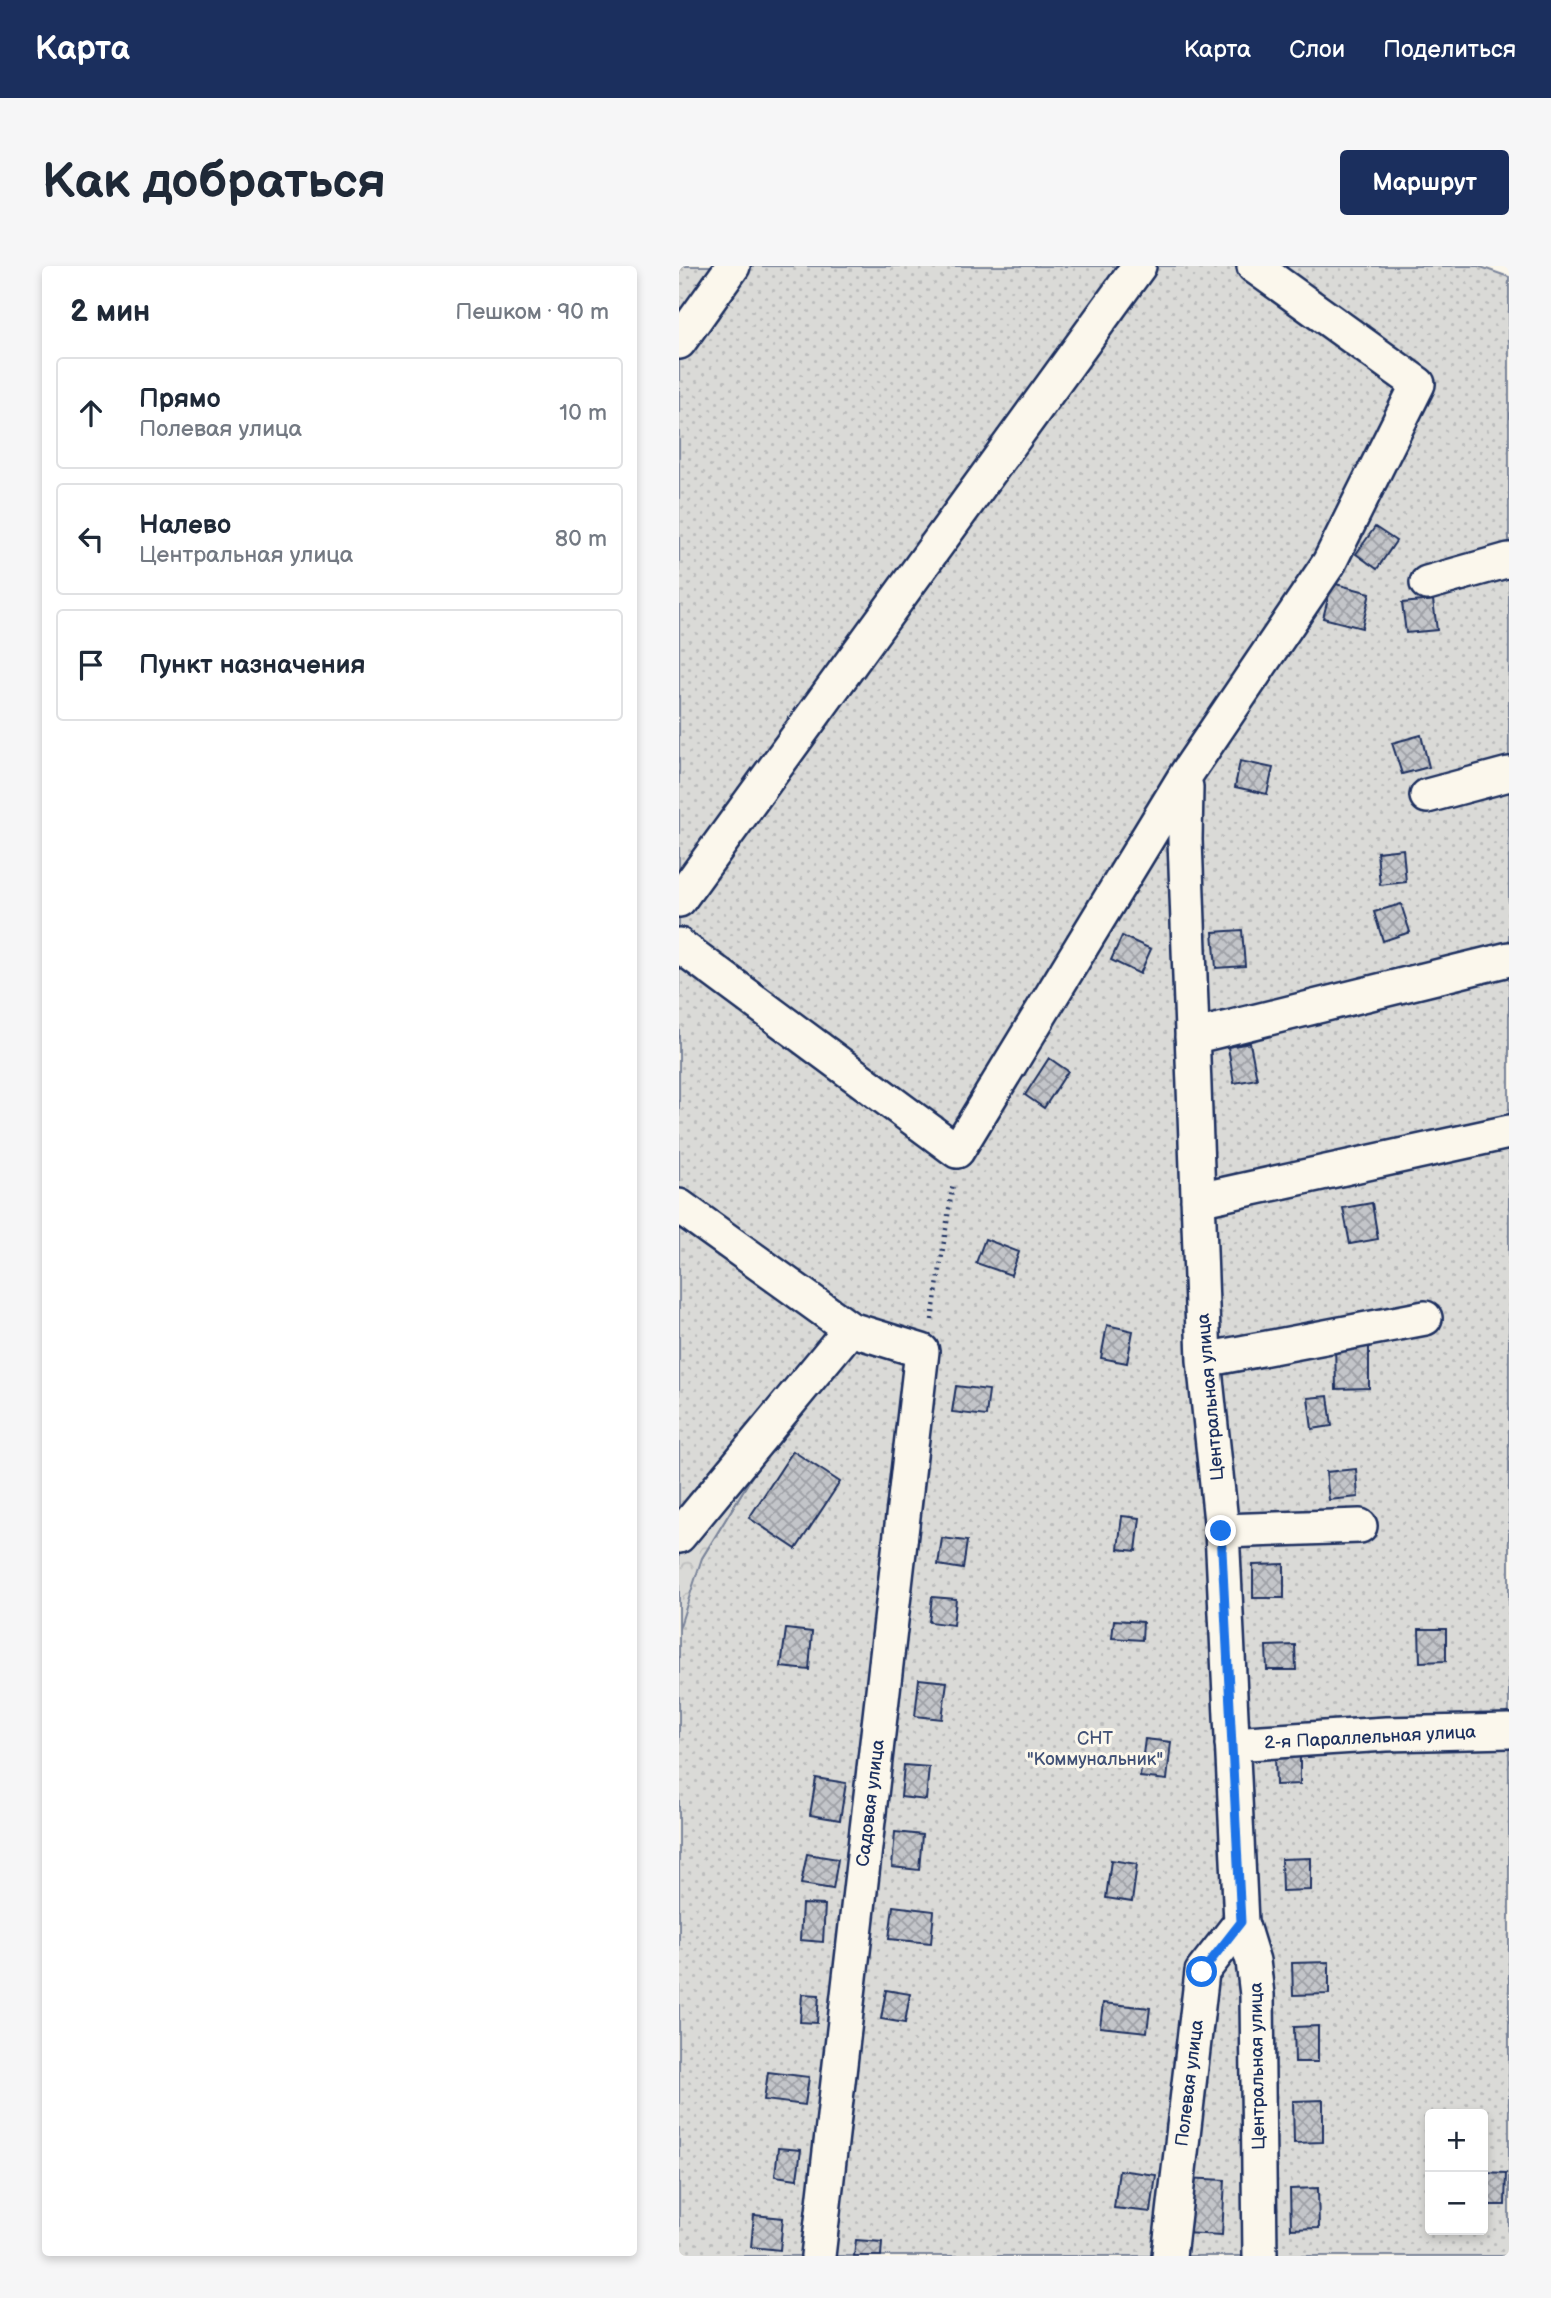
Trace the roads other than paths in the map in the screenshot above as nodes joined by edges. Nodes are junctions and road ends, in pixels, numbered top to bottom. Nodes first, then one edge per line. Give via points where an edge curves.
1 (733, 266) edge
2 (1139, 266) edge
3 (1254, 266) edge
4 (679, 342) edge
5 (1509, 560) edge
6 (1427, 583) dead end
7 (1509, 774) edge
8 (1186, 787) dead end
9 (1427, 796) dead end
10 (679, 900) edge
11 (679, 945) edge
12 (1509, 958) edge
13 (1192, 1037) junction
14 (1509, 1132) edge
15 (1198, 1200) junction
16 (679, 1206) edge
17 (1425, 1318) dead end
18 (850, 1329) junction
19 (1204, 1360) junction
20 (1360, 1526) dead end
21 (1221, 1531) junction
22 (679, 1536) edge
23 (1509, 1731) edge
24 (1232, 1744) junction
25 (1241, 1922) junction
26 (1269, 2255) edge
27 (818, 2256) edge
28 (1169, 2256) edge

1 - 4 lane
2 - 10 lane
3 - 11 lane via 1419,384 1329,563 1187,774 957,1151
5 - 6 lane
7 - 9 lane
8 - 13 lane, Центральная улица
12 - 13 lane
13 - 15 lane, Центральная улица
14 - 15 lane
15 - 19 lane, Центральная улица
16 - 18 lane
17 - 19 lane
18 - 22 lane
18 - 27 lane, Садовая улица via 922,1351
19 - 21 lane, Центральная улица
20 - 21 lane
21 - 24 lane, Центральная улица
23 - 24 lane, 2-я Параллельная улица
24 - 25 lane, Центральная улица
25 - 26 lane, Центральная улица via 1257,1996
25 - 28 lane, Полевая улица via 1202,1972

